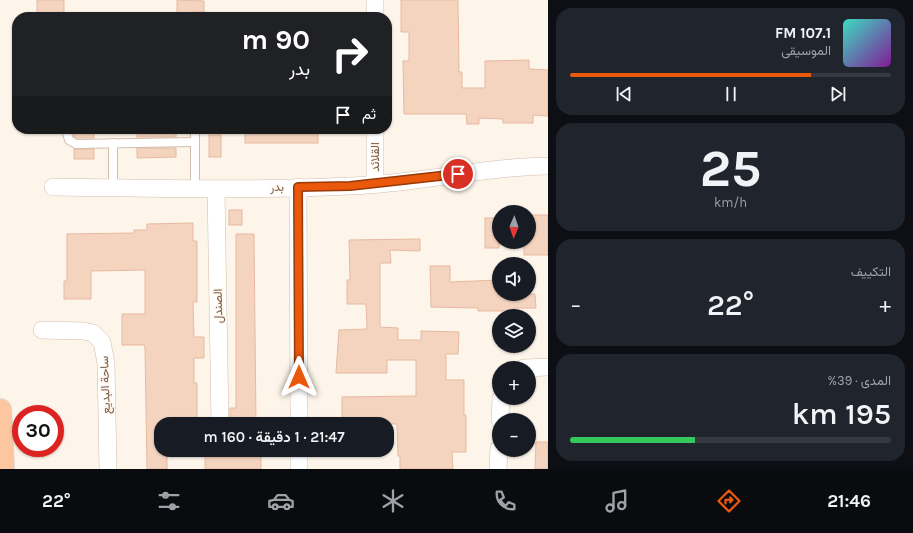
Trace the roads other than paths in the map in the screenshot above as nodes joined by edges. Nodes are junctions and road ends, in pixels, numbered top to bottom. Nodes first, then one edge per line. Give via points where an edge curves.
1 (375, 0) edge
2 (375, 12) edge
3 (67, 134) edge
4 (195, 134) edge
5 (375, 134) edge
6 (195, 142) junction
7 (113, 143) junction
8 (548, 166) edge
9 (375, 184) junction
10 (53, 187) dead end
11 (298, 187) junction
12 (113, 188) junction
13 (195, 188) junction
14 (216, 189) junction
15 (42, 330) dead end
16 (548, 367) edge
17 (536, 368) edge
18 (0, 410) edge
19 (220, 417) edge
20 (299, 417) edge
21 (299, 457) edge
22 (499, 457) edge
23 (3, 469) edge
24 (108, 469) edge
25 (299, 469) edge
26 (498, 469) edge

1 - 2 street
3 - 7 lane via 72,143
4 - 6 lane
5 - 9 street, القلائد
6 - 7 lane
6 - 13 lane
7 - 12 lane
8 - 9 street, بدر via 484,170
9 - 11 street, بدر
10 - 12 street, بدر
11 - 14 street, بدر
11 - 20 street
12 - 13 street, بدر
13 - 14 street, بدر
14 - 19 street, الصندل
15 - 24 street, ساحة البديع via 93,333 102,342 106,363
16 - 17 street
18 - 23 highway
21 - 25 street
22 - 26 street

